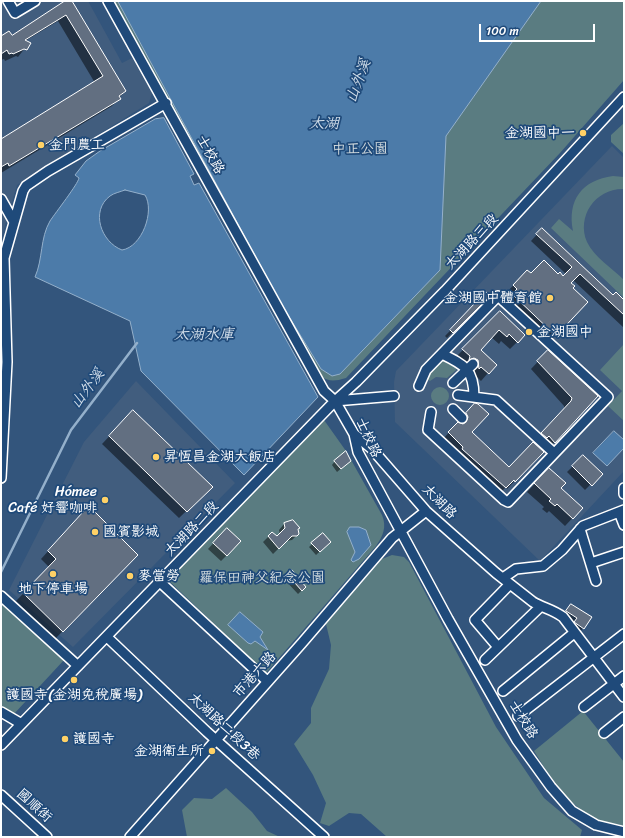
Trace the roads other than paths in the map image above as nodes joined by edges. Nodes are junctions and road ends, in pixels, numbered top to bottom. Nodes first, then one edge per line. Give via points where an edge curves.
1 (8, 1) edge
2 (35, 1) edge
3 (108, 1) edge
4 (624, 98) edge
5 (166, 103) junction
6 (1, 199) edge
7 (14, 222) junction
8 (3, 257) edge
9 (442, 354) junction
10 (470, 366) junction
11 (453, 383) dead end
12 (419, 386) dead end
13 (458, 395) dead end
14 (394, 396) dead end
15 (474, 397) junction
16 (335, 401) junction
17 (453, 409) dead end
18 (432, 412) dead end
19 (462, 418) dead end
20 (354, 434) junction
21 (554, 453) junction
22 (1, 478) edge
23 (624, 488) edge
24 (624, 494) edge
25 (426, 511) junction
26 (622, 511) edge
27 (624, 525) edge
28 (580, 529) junction
29 (401, 532) junction
30 (624, 552) edge
31 (591, 563) junction
32 (506, 581) junction
33 (596, 581) dead end
34 (160, 582) junction
35 (3, 598) edge
36 (540, 607) junction
37 (574, 633) junction
38 (624, 634) edge
39 (106, 637) junction
40 (498, 647) junction
41 (593, 658) junction
42 (485, 660) dead end
43 (78, 666) junction
44 (624, 676) edge
45 (267, 681) junction
46 (614, 684) junction
47 (503, 691) dead end
48 (624, 698) edge
49 (584, 707) dead end
50 (1, 712) edge
51 (518, 716) dead end
52 (624, 717) edge
53 (20, 723) junction
54 (604, 733) dead end
55 (216, 739) junction
56 (1, 745) edge
57 (1, 795) edge
58 (624, 832) edge
59 (47, 837) edge
60 (130, 837) edge
61 (324, 837) edge

1 - 2 street via 15,13
3 - 5 street, 士校路
4 - 16 street, 太湖路三段 via 450,286
5 - 7 street via 26,186
5 - 16 street, 士校路 via 319,381
6 - 7 street
7 - 8 street
8 - 22 street via 7,362
9 - 10 street
9 - 12 street via 422,375
9 - 21 street via 498,296 608,397
10 - 11 street
10 - 15 street
13 - 15 street
14 - 16 street
15 - 21 street via 496,400
16 - 20 street, 士校路
16 - 34 street, 太湖路二段
17 - 19 street
18 - 21 street via 428,430 508,502
20 - 25 street, 太湖路 via 372,449
20 - 29 street, 士校路 via 358,452
23 - 24 street
25 - 29 street, 市港六路
25 - 32 street, 太湖路
26 - 27 street
26 - 28 street
28 - 31 street
28 - 32 street via 562,550 543,566 516,569
29 - 45 street, 市港六路 via 382,549
29 - 58 street, 士校路 via 517,740 551,788 581,817 603,827
30 - 31 street
31 - 33 street
32 - 36 street, 太湖路
32 - 40 street via 475,620
34 - 39 street, 太湖路二段
34 - 45 street
35 - 43 street
36 - 37 street, 太湖路 via 546,606 563,617
36 - 40 street
37 - 41 street, 太湖路
37 - 47 street
38 - 41 street
39 - 43 street, 太湖路二段
39 - 55 street, 太湖路二段3巷
40 - 42 street
41 - 46 street, 太湖路
41 - 51 street
43 - 53 street, 太湖路二段
44 - 46 street
45 - 55 street, 市港六路
46 - 48 street, 太湖路
46 - 49 street
50 - 53 street
52 - 54 street
53 - 56 street, 太湖路二段
55 - 60 street, 市港六路
55 - 61 street, 太湖路二段3巷
57 - 59 street, 國順街

